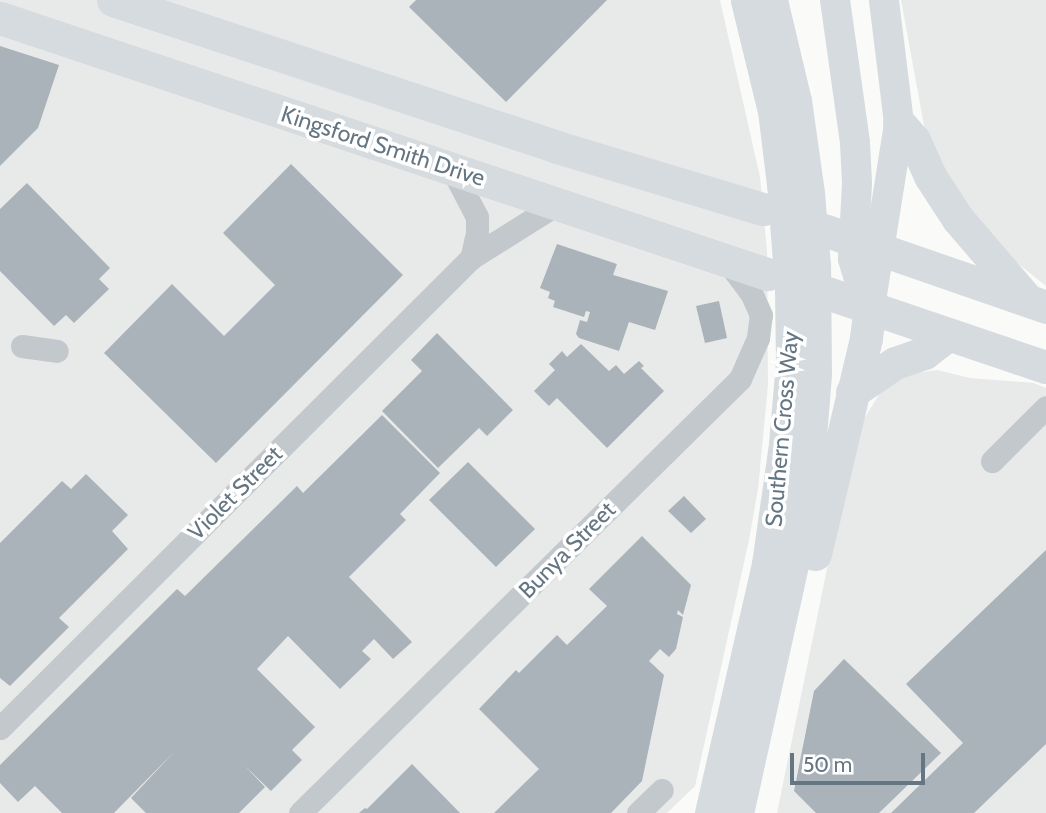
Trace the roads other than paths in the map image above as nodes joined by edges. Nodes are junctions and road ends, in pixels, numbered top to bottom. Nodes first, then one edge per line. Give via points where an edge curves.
1 (113, 0) edge
2 (747, 0) edge
3 (771, 0) edge
4 (835, 0) edge
5 (884, 0) edge
6 (0, 18) edge
7 (899, 123) junction
8 (452, 169) junction
9 (785, 196) junction
10 (557, 204) junction
11 (851, 239) junction
12 (471, 258) junction
13 (727, 261) junction
14 (767, 274) dead end
15 (827, 293) dead end
16 (1037, 304) edge
17 (868, 307) junction
18 (804, 333) junction
19 (948, 335) junction
20 (22, 346) dead end
21 (57, 351) dead end
22 (1046, 367) edge
23 (852, 392) junction
24 (1046, 407) edge
25 (992, 461) dead end
26 (0, 728) edge
27 (662, 790) dead end
28 (300, 813) edge
29 (638, 813) edge
30 (712, 813) edge
31 (737, 813) edge
32 (758, 813) edge

1 - 9 highway via 557,147
2 - 9 highway, Southern Cross Way via 774,111
3 - 9 highway, Southern Cross Way via 795,101
4 - 11 main road via 855,143 857,190
5 - 7 main road
6 - 8 highway, Kingsford Smith Drive
7 - 11 main road
7 - 16 highway via 914,140 930,176 958,219
8 - 10 highway, Kingsford Smith Drive
8 - 12 street via 477,217
9 - 18 highway, Southern Cross Way
10 - 12 street, Violet Street
10 - 13 highway, Kingsford Smith Drive
11 - 16 highway
11 - 17 main road
12 - 26 street, Violet Street
13 - 14 highway, Kingsford Smith Drive
13 - 28 street, Bunya Street via 761,315 758,338 740,379
15 - 17 highway
17 - 19 highway
17 - 23 highway
18 - 30 highway, Southern Cross Way via 770,551
18 - 31 highway, Southern Cross Way via 810,450 794,552
19 - 22 highway
19 - 23 highway
20 - 21 street
23 - 32 highway
24 - 25 street
27 - 29 street

